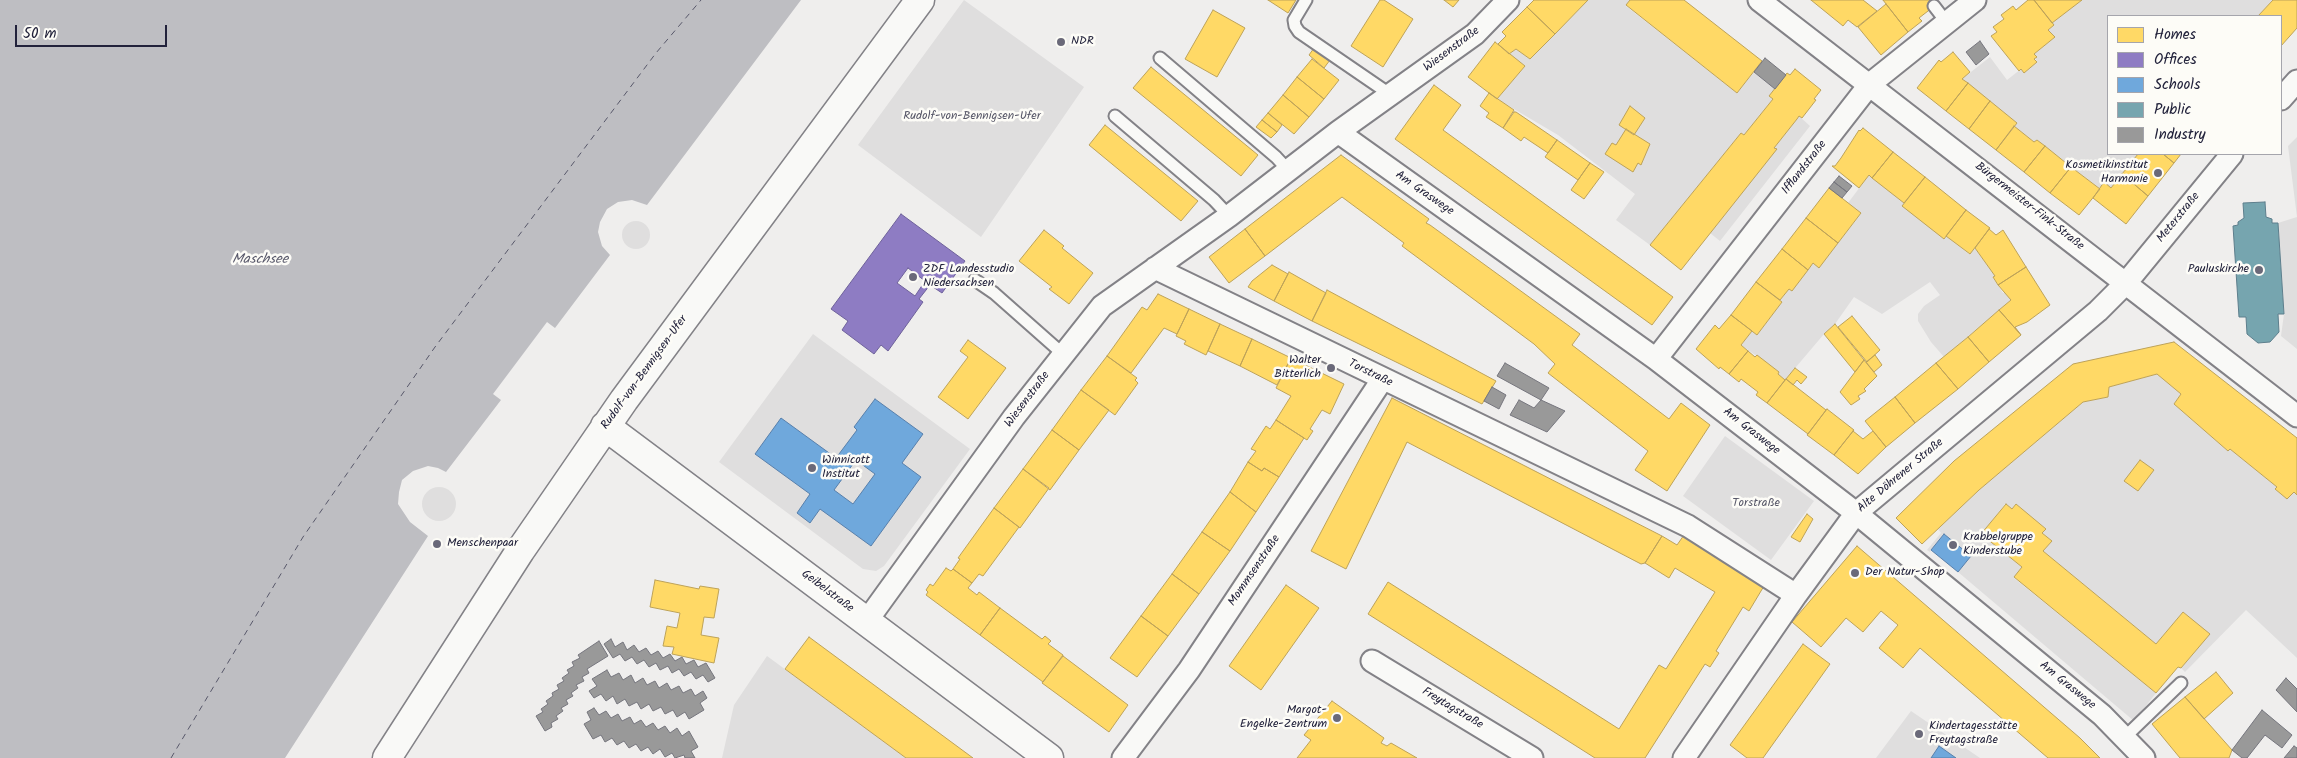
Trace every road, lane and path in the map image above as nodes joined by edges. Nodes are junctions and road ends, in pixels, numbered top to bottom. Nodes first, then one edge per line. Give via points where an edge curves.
1 (920, 0) edge
2 (1306, 0) edge
3 (1508, 0) edge
4 (1759, 0) edge
5 (1975, 0) edge
6 (1160, 58) dead end
7 (2297, 81) edge
8 (1870, 84) junction
9 (1391, 95) junction
10 (2282, 98) edge
11 (1115, 116) dead end
12 (1338, 132) junction
13 (2231, 155) edge
14 (1289, 171) junction
15 (1229, 216) junction
16 (1155, 268) junction
17 (975, 280) dead end
18 (2126, 282) junction
19 (1063, 354) junction
20 (1656, 359) junction
21 (1382, 380) junction
22 (2297, 416) edge
23 (605, 426) junction
24 (1856, 513) junction
25 (1796, 595) junction
26 (866, 622) junction
27 (1372, 660) dead end
28 (2181, 683) dead end
29 (2125, 737) junction
30 (387, 758) edge
31 (1049, 758) edge
32 (1123, 758) edge
33 (1532, 758) edge
34 (1684, 758) edge
35 (2144, 758) edge

1 - 23 street, Rudolf-von-Bennigsen-Ufer
2 - 9 lane via 1294,20 1298,32
3 - 9 street, Wiesenstraße via 1475,34
4 - 8 street, Bürgermeister-Fink-Straße
5 - 8 street, Ifflandstraße via 1941,14
6 - 14 lane
7 - 10 street
8 - 18 street, Bürgermeister-Fink-Straße
8 - 20 street, Ifflandstraße
9 - 12 street, Wiesenstraße
11 - 15 lane
12 - 14 street, Wiesenstraße
12 - 20 street, Am Graswege
13 - 18 street, Meterstraße
14 - 15 street, Wiesenstraße
15 - 16 street, Wiesenstraße
16 - 19 street, Wiesenstraße via 1102,306
16 - 21 street, Torstraße
17 - 19 lane
18 - 22 street, Bürgermeister-Fink-Straße
18 - 24 street, Alte Döhrener Straße via 2098,312
19 - 26 street, Wiesenstraße
20 - 24 street, Am Graswege
21 - 25 street, Torstraße via 1688,526
21 - 32 street, Mommsenstraße via 1189,670
23 - 26 street, Geibelstraße
23 - 30 street, Rudolf-von-Bennigsen-Ufer
24 - 25 street, Alte Döhrener Straße
24 - 29 street, Am Graswege
25 - 34 street, Alte Döhrener Straße
26 - 31 street, Geibelstraße
27 - 33 street, Freytagstraße
28 - 29 lane
29 - 35 street, Am Graswege

